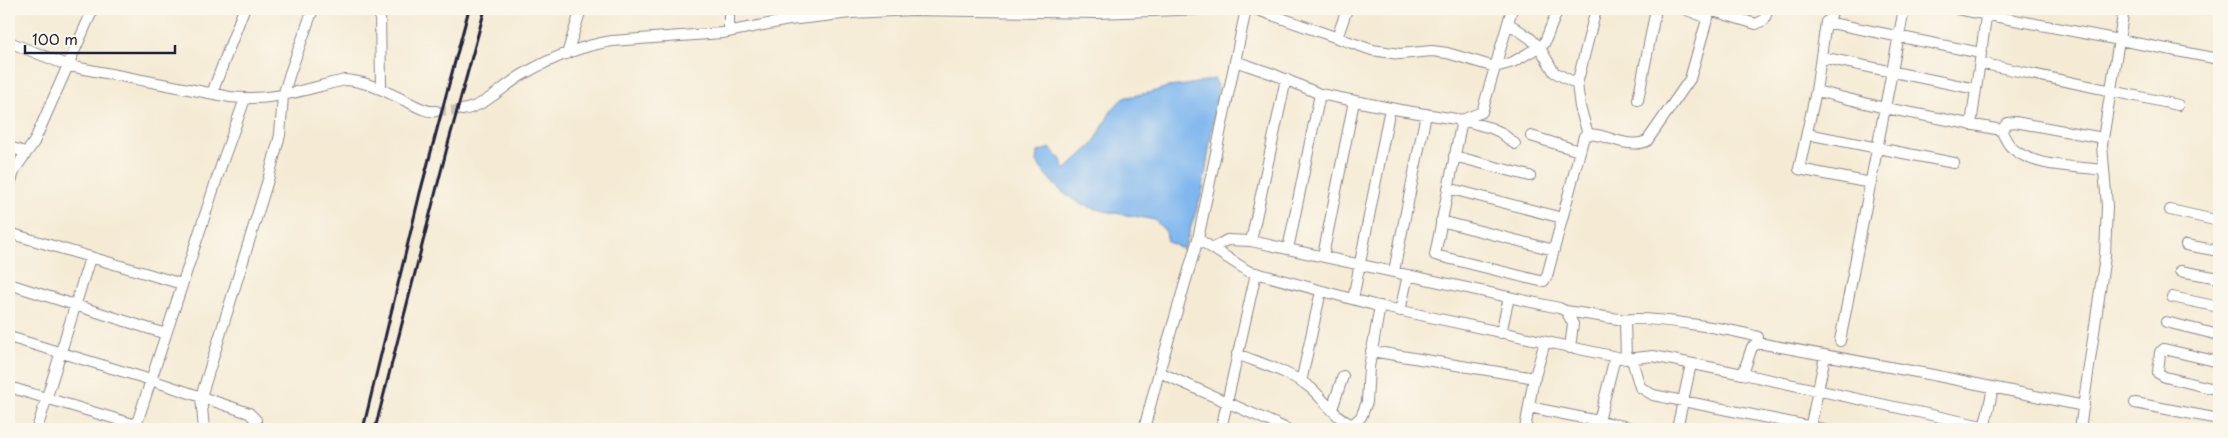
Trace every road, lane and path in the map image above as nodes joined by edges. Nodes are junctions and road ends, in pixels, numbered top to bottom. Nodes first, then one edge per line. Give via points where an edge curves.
1 (93, 9) edge
2 (244, 9) edge
3 (313, 9) edge
4 (380, 9) edge
5 (581, 9) edge
6 (729, 9) edge
7 (914, 9) edge
8 (1204, 9) edge
9 (1246, 9) edge
10 (1255, 9) edge
11 (1347, 9) edge
12 (1512, 9) edge
13 (1558, 9) edge
14 (1656, 9) edge
15 (1684, 9) edge
16 (1768, 9) edge
17 (1833, 9) edge
18 (1904, 9) edge
19 (1957, 9) edge
20 (2124, 9) edge
21 (1017, 10) edge
22 (1593, 10) edge
23 (851, 11) edge
24 (1709, 12) edge
25 (1987, 12) edge
26 (815, 13) edge
27 (1826, 22) junction
28 (1508, 23) junction
29 (729, 32) junction
30 (1899, 37) junction
31 (1337, 38) junction
32 (2118, 39) junction
33 (9, 42) edge
34 (1540, 48) junction
35 (567, 54) junction
36 (1821, 57) junction
37 (1981, 58) junction
38 (2219, 59) edge
39 (1235, 61) junction
40 (69, 66) junction
41 (1496, 67) junction
42 (1892, 72) junction
43 (1286, 79) junction
44 (1577, 84) junction
45 (382, 89) junction
46 (1976, 89) junction
47 (2110, 90) junction
48 (1816, 91) junction
49 (212, 93) junction
50 (1320, 94) junction
51 (284, 96) junction
52 (245, 99) junction
53 (1638, 100) dead end
54 (1354, 101) junction
55 (2178, 105) dead end
56 (1390, 108) junction
57 (1885, 108) junction
58 (462, 110) tunnel mouth
59 (436, 111) tunnel mouth
60 (1426, 114) junction
61 (1465, 118) junction
62 (1971, 124) junction
63 (2001, 130) junction
64 (1588, 134) junction
65 (1807, 134) junction
66 (1531, 136) dead end
67 (2103, 138) junction
68 (1515, 144) dead end
69 (9, 147) edge
70 (1878, 148) junction
71 (25, 152) junction
72 (1579, 152) junction
73 (1454, 156) junction
74 (1954, 163) dead end
75 (2103, 170) junction
76 (1530, 176) dead end
77 (1871, 183) junction
78 (9, 187) edge
79 (1448, 188) junction
80 (2170, 210) dead end
81 (1563, 214) junction
82 (1441, 221) junction
83 (2219, 221) edge
84 (9, 234) edge
85 (1198, 239) junction
86 (1251, 241) junction
87 (2186, 245) dead end
88 (1213, 248) junction
89 (1288, 248) junction
90 (1554, 250) junction
91 (2219, 251) edge
92 (1323, 256) junction
93 (90, 258) junction
94 (1359, 264) junction
95 (1394, 271) junction
96 (2180, 271) dead end
97 (1256, 273) junction
98 (1408, 275) junction
99 (2219, 278) edge
100 (9, 284) edge
101 (182, 284) junction
102 (1321, 291) junction
103 (1509, 297) junction
104 (2172, 297) dead end
105 (1353, 299) junction
106 (75, 306) junction
107 (1380, 306) junction
108 (2219, 307) edge
109 (1400, 311) junction
110 (1566, 311) junction
111 (1625, 320) junction
112 (2166, 322) dead end
113 (1501, 333) junction
114 (166, 334) junction
115 (2219, 335) edge
116 (9, 337) edge
117 (1758, 338) dead end
118 (1840, 341) dead end
119 (1545, 342) junction
120 (1570, 348) junction
121 (1371, 351) junction
122 (61, 353) junction
123 (1237, 354) junction
124 (1825, 356) junction
125 (1615, 357) junction
126 (1629, 360) junction
127 (2219, 362) edge
128 (1691, 364) junction
129 (1159, 372) junction
130 (1744, 374) junction
131 (1343, 376) dead end
132 (1535, 378) junction
133 (150, 380) junction
134 (1301, 382) junction
135 (9, 387) edge
136 (1993, 388) junction
137 (2219, 390) edge
138 (1818, 391) junction
139 (201, 397) junction
140 (46, 398) junction
141 (1683, 400) junction
142 (2085, 401) junction
143 (1226, 402) junction
144 (2135, 403) dead end
145 (1529, 407) junction
146 (1332, 409) junction
147 (2219, 419) edge
148 (1272, 426) edge
149 (1598, 426) edge
150 (135, 427) edge
151 (1811, 428) edge
152 (1985, 428) edge
153 (37, 429) edge
154 (204, 429) edge
155 (255, 429) edge
156 (1144, 429) edge
157 (1221, 429) edge
158 (1287, 429) edge
159 (1525, 429) edge
160 (1638, 429) edge
161 (1677, 429) edge
162 (1823, 429) edge
163 (1996, 429) edge
164 (2080, 429) edge

1 - 40 street
2 - 49 street
3 - 51 street
4 - 45 street
5 - 35 street
6 - 29 street
7 - 21 street
7 - 23 street
8 - 21 street via 1149,12
9 - 39 street
10 - 31 street
11 - 31 street
12 - 28 street
13 - 34 street
14 - 53 street
15 - 24 street
16 - 24 street via 1764,20 1756,24
17 - 27 street
18 - 30 street
19 - 25 street
20 - 32 street
22 - 44 street
23 - 26 street
24 - 64 street via 1690,79 1647,141 1634,145
25 - 32 street
25 - 37 street
26 - 29 street
27 - 30 street
27 - 36 street
28 - 34 street
28 - 41 street
29 - 35 street via 612,41
30 - 37 street
30 - 42 street
31 - 41 street via 1372,50 1400,54 1447,53
32 - 38 street
32 - 47 street
33 - 40 street
34 - 41 street
34 - 44 street via 1554,72
35 - 58 street via 523,75 472,109
36 - 42 street
36 - 48 street
37 - 46 street
37 - 47 street
39 - 43 street
39 - 85 street
40 - 49 street
40 - 71 street via 34,142
41 - 61 street via 1480,113
42 - 46 street
42 - 57 street
43 - 50 street
43 - 86 street
44 - 64 street
45 - 51 street via 345,80
45 - 59 street via 422,108
46 - 62 street
47 - 55 street
47 - 67 street
48 - 57 street
48 - 65 street
49 - 52 street
50 - 54 street
50 - 89 street
51 - 52 street
51 - 139 street via 280,135
52 - 101 street
54 - 56 street
54 - 92 street
56 - 60 street
56 - 94 street
57 - 62 street
57 - 70 street
60 - 61 street
60 - 95 street
61 - 68 street via 1500,132
61 - 73 street
62 - 63 street
63 - 67 street via 2008,123 2015,122
63 - 75 street via 2011,147 2026,157
64 - 72 street via 1582,140
65 - 70 street
65 - 77 street via 1799,169
66 - 72 street
67 - 75 street
69 - 71 street
70 - 74 street
70 - 77 street
71 - 78 street
72 - 81 street
73 - 76 street
73 - 79 street
75 - 142 street via 2107,206 2105,256
77 - 118 street
79 - 81 street
79 - 82 street
80 - 83 street
81 - 90 street
82 - 90 street
82 - 90 street via 1435,251 1438,257 1540,281 1546,279
84 - 93 street
85 - 88 street
85 - 129 street
86 - 88 street via 1227,240
86 - 89 street
87 - 91 street
88 - 97 street
89 - 92 street
92 - 94 street
93 - 101 street
93 - 106 street
94 - 95 street
94 - 105 street
95 - 98 street
96 - 99 street
97 - 102 street
97 - 123 street
98 - 103 street
98 - 109 street
100 - 106 street
101 - 114 street
102 - 105 street
102 - 134 street
103 - 110 street
103 - 113 street
104 - 108 street
105 - 107 street
106 - 114 street
106 - 122 street
107 - 109 street
107 - 121 street
109 - 113 street
110 - 111 street
110 - 120 street via 1573,324
111 - 117 street via 1669,322
111 - 126 street
112 - 115 street
113 - 119 street
114 - 133 street
116 - 122 street
119 - 120 street
119 - 132 street
120 - 125 street
121 - 132 street
121 - 146 street via 1367,402 1357,423 1348,424
122 - 133 street
122 - 140 street
123 - 134 street
123 - 143 street
124 - 130 street via 1757,344 1749,353
124 - 136 street
124 - 138 street
125 - 126 street
125 - 149 street
126 - 128 street via 1653,356
126 - 141 street via 1640,387 1646,392 1661,398
127 - 137 street via 2164,349 2160,352 2158,370 2165,377
128 - 130 street
128 - 141 street
129 - 143 street
129 - 156 street
130 - 138 street
131 - 146 street
132 - 145 street
133 - 139 street
133 - 150 street
134 - 146 street
135 - 140 street
136 - 142 street
136 - 152 street
138 - 151 street
138 - 152 street
139 - 154 street
139 - 155 street via 248,413 256,420
140 - 150 street
140 - 153 street
141 - 151 street
141 - 161 street
142 - 164 street
143 - 148 street
143 - 157 street
144 - 147 street
145 - 149 street
145 - 159 street
148 - 158 street
149 - 160 street
151 - 162 street
152 - 163 street

